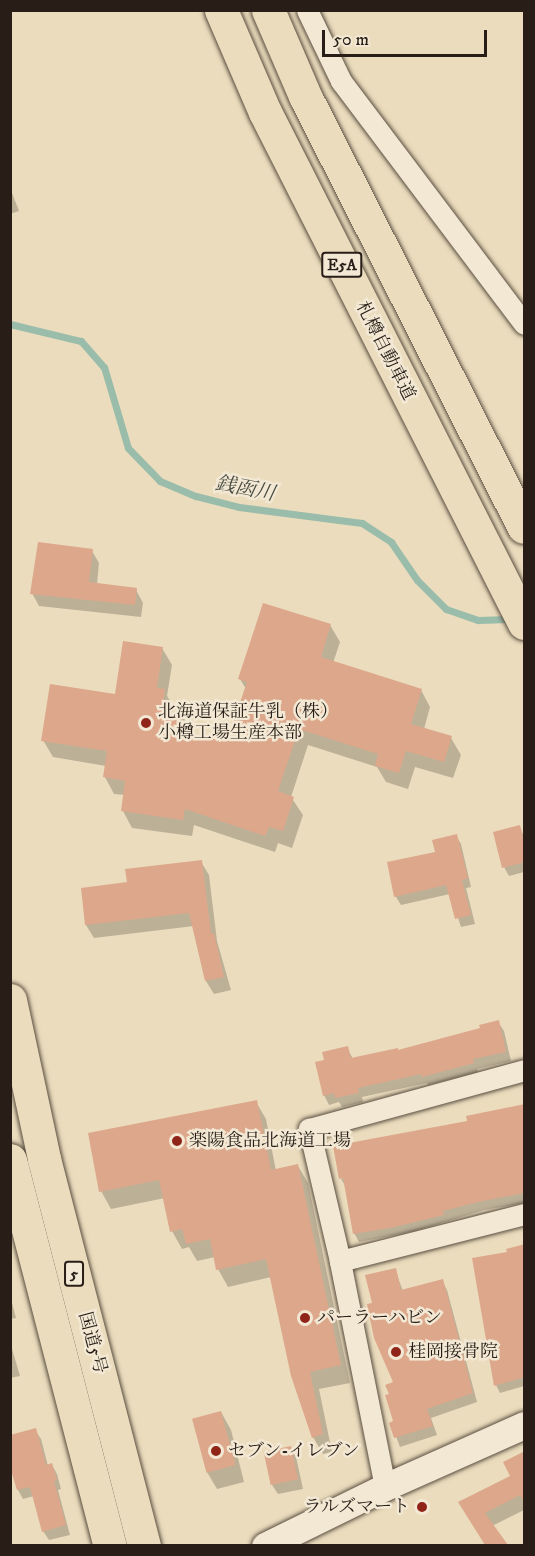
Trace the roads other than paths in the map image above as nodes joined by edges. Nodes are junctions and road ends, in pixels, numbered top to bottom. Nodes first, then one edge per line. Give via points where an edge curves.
1 (220, 10) edge
2 (268, 10) edge
3 (307, 10) edge
4 (525, 324) edge
5 (525, 527) edge
6 (525, 623) edge
7 (10, 1000) edge
8 (525, 1070) edge
9 (10, 1160) edge
10 (525, 1214) edge
11 (340, 1261) junction
12 (524, 1427) edge
13 (385, 1487) junction
14 (110, 1545) edge
15 (144, 1545) edge
16 (265, 1545) edge

1 - 6 highway, 札樽自動車道 / E5A via 265,112
2 - 5 highway, E5A via 305,96
3 - 4 street via 341,81
7 - 15 highway, 国道5号 / 5 via 44,1159
8 - 11 street via 309,1129
9 - 14 highway, 国道5号 / 5
10 - 11 street
11 - 13 street
12 - 13 street
13 - 16 street

